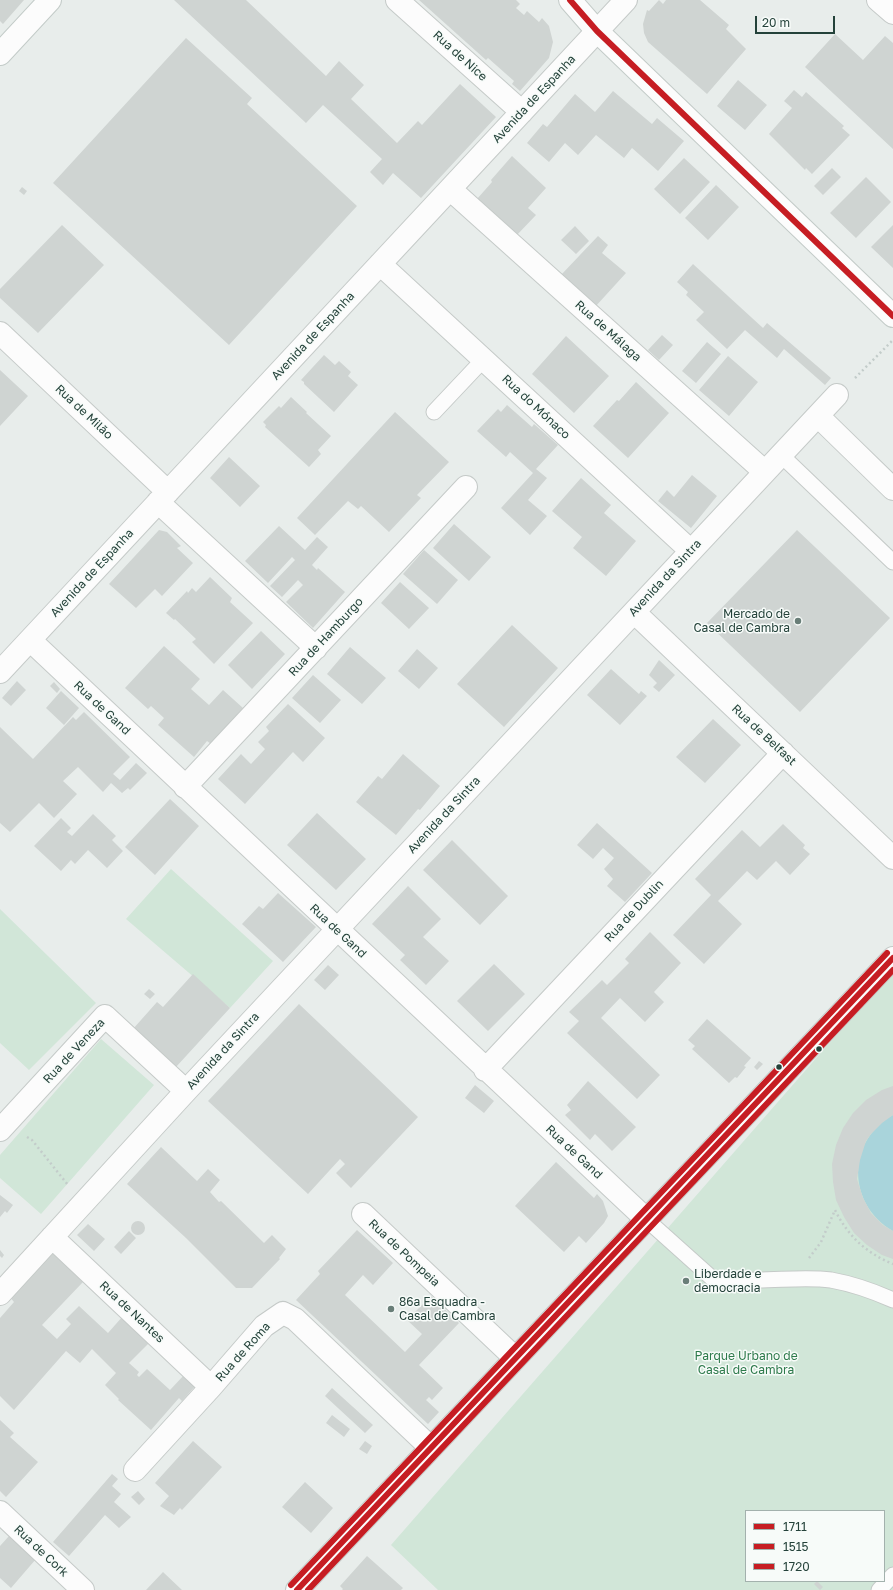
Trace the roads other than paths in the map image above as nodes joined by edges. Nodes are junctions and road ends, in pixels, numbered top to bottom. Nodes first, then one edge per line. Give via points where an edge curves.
1 (50, 0) edge
2 (397, 0) edge
3 (570, 0) edge
4 (626, 0) edge
5 (878, 0) edge
6 (893, 13) edge
7 (597, 31) junction
8 (0, 54) edge
9 (522, 112) junction
10 (450, 189) junction
11 (380, 264) junction
12 (893, 316) edge
13 (0, 333) edge
14 (484, 359) junction
15 (837, 396) road end
16 (434, 412) dead end
17 (818, 416) junction
18 (781, 456) junction
19 (765, 472) junction
20 (466, 487) dead end
21 (893, 489) edge
22 (163, 497) junction
23 (691, 551) junction
24 (893, 562) edge
25 (634, 612) junction
26 (30, 640) junction
27 (316, 648) junction
28 (0, 672) edge
29 (782, 753) junction
30 (185, 787) junction
31 (893, 858) edge
32 (337, 930) junction
33 (893, 958) edge
34 (486, 1070) junction
35 (186, 1091) junction
36 (2, 1128) edge
37 (363, 1214) dead end
38 (647, 1220) junction
39 (52, 1237) junction
40 (0, 1294) edge
41 (893, 1300) edge
42 (515, 1358) junction
43 (212, 1387) junction
44 (430, 1447) junction
45 (135, 1470) dead end
46 (0, 1512) edge
47 (893, 1575) edge
48 (83, 1590) edge
49 (297, 1590) edge
50 (879, 1590) edge

1 - 8 street
2 - 9 street, Rua de Nice
3 - 7 street
4 - 7 street, Avenida de Espanha
5 - 6 street
7 - 9 street, Avenida de Espanha
7 - 12 street
9 - 10 street, Avenida de Espanha
10 - 11 street, Avenida de Espanha
10 - 19 street, Rua de Málaga
11 - 14 street, Rua do Mónaco
11 - 22 street, Avenida de Espanha
13 - 22 street, Rua de Milão
14 - 16 lane
14 - 23 street, Rua do Mónaco
15 - 17 street, Avenida da Sintra
17 - 18 street, Avenida da Sintra
17 - 21 street
18 - 19 street, Avenida da Sintra
18 - 24 lane
19 - 23 street, Avenida da Sintra
20 - 27 street, Rua de Hamburgo
22 - 26 street, Avenida de Espanha
22 - 27 street, Rua de Milão
23 - 25 street, Avenida da Sintra
25 - 29 street, Rua de Belfast
25 - 32 street, Avenida da Sintra
26 - 28 street, Avenida de Espanha
26 - 30 street, Rua de Gand
27 - 30 street, Rua de Hamburgo
29 - 31 street, Rua de Belfast
29 - 34 street, Rua de Dublin
30 - 32 street, Rua de Gand
32 - 34 street, Rua de Gand
32 - 35 street, Avenida da Sintra
33 - 38 street
34 - 38 street, Rua de Gand
35 - 36 street, Rua de Veneza via 106,1016
35 - 39 street, Avenida da Sintra
37 - 42 street, Rua de Pompeia
38 - 41 lane via 714,1280 831,1280 876,1292
38 - 42 street
39 - 40 street, Avenida da Sintra
39 - 43 street, Rua de Nantes
42 - 44 street
43 - 44 street, Rua de Roma via 264,1326 283,1313 295,1319
43 - 45 street, Rua de Roma
44 - 49 street
46 - 48 street, Rua de Cork
47 - 50 lane

